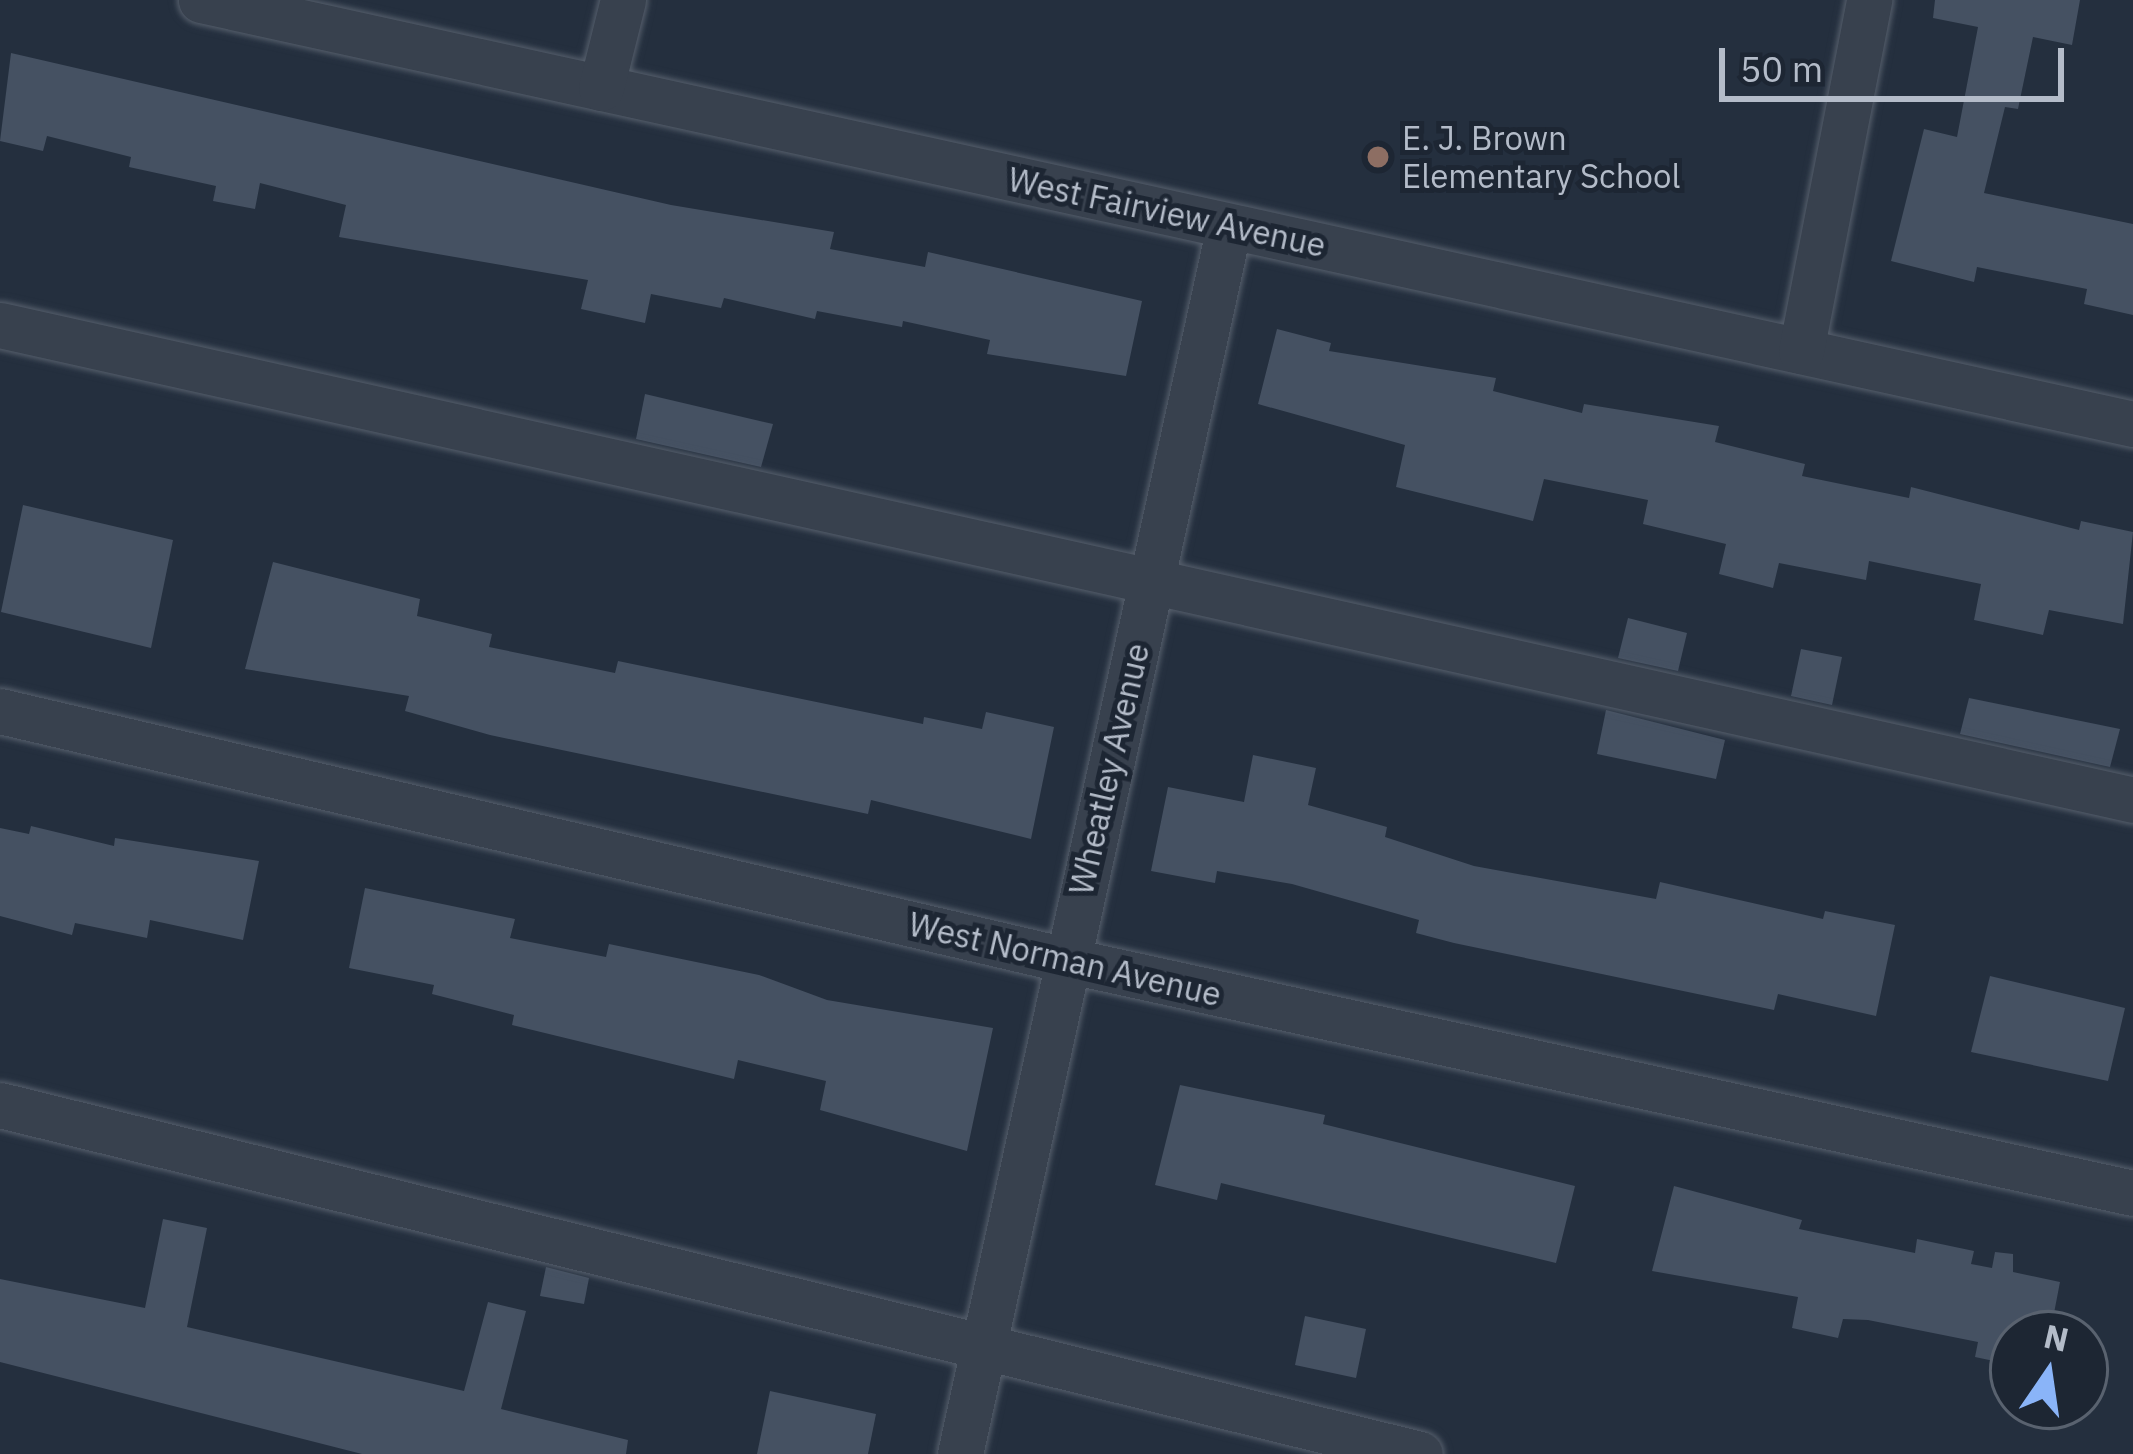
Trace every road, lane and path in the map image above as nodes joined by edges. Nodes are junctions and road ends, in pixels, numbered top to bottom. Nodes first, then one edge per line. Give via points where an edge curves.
1 (201, 0) edge
2 (623, 0) edge
3 (1869, 0) edge
4 (601, 88) junction
5 (1229, 226) junction
6 (0, 325) edge
7 (1801, 351) junction
8 (2133, 424) edge
9 (1151, 579) junction
10 (0, 711) edge
11 (2133, 800) edge
12 (1066, 960) junction
13 (0, 1105) edge
14 (2133, 1193) edge
15 (983, 1346) junction
16 (960, 1454) edge
17 (1420, 1454) edge

1 - 4 street, West Fairview Avenue
2 - 4 street
3 - 7 street
4 - 5 street, West Fairview Avenue
5 - 7 street, West Fairview Avenue
5 - 9 street, Wheatley Avenue
6 - 9 street
7 - 8 street, West Fairview Avenue
9 - 11 street
9 - 12 street, Wheatley Avenue
10 - 12 street, West Norman Avenue
12 - 14 street, West Norman Avenue
12 - 15 street, Wheatley Avenue
13 - 15 street
15 - 16 street, Wheatley Avenue
15 - 17 street

